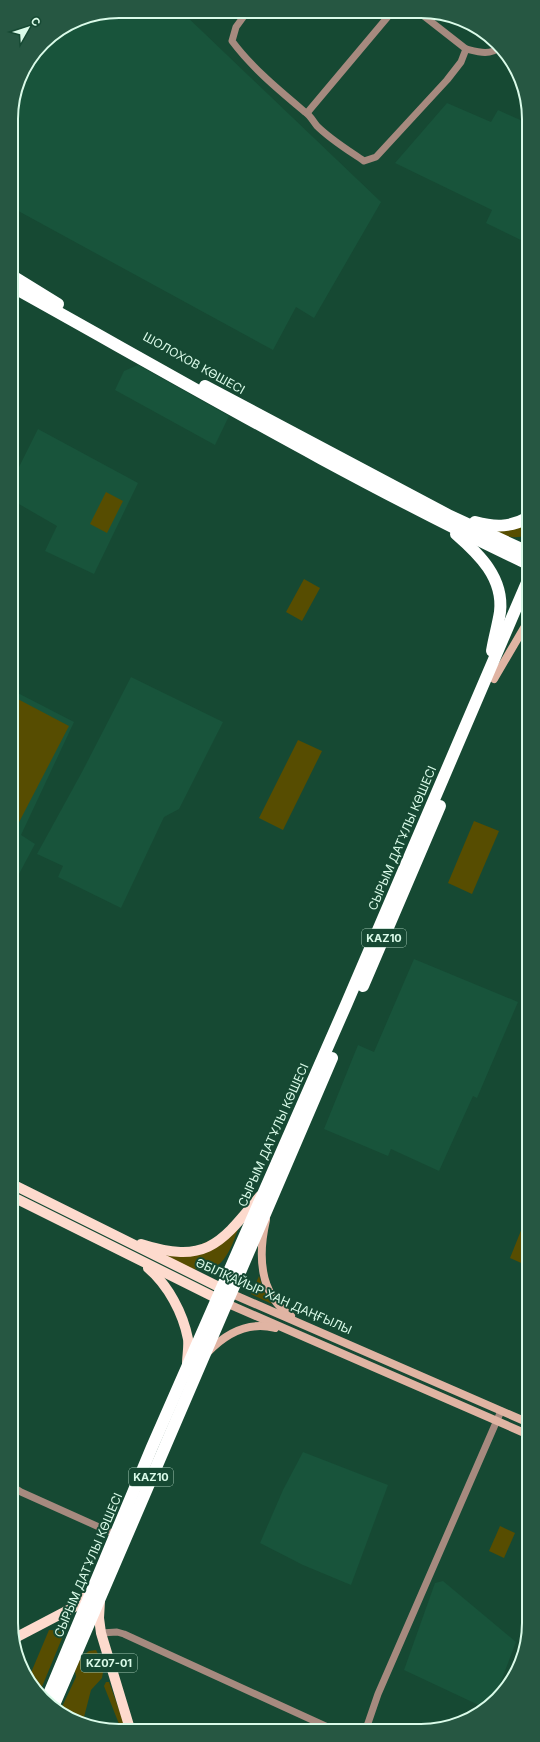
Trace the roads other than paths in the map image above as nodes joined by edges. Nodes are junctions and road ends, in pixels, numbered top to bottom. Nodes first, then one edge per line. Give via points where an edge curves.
1 (243, 18) edge
2 (387, 18) edge
3 (426, 18) edge
4 (466, 49) junction
5 (495, 51) edge
6 (307, 113) junction
7 (18, 280) edge
8 (18, 290) edge
9 (448, 521) junction
10 (522, 521) edge
11 (522, 550) edge
12 (522, 561) edge
13 (522, 595) edge
14 (522, 613) edge
15 (522, 630) edge
16 (490, 677) junction
17 (18, 1187) edge
18 (268, 1194) junction
19 (18, 1199) edge
20 (113, 1234) junction
21 (136, 1258) junction
22 (223, 1295) junction
23 (301, 1324) junction
24 (297, 1334) junction
25 (202, 1360) junction
26 (187, 1367) junction
27 (501, 1411) junction
28 (522, 1420) edge
29 (497, 1421) junction
30 (522, 1432) edge
31 (18, 1490) edge
32 (120, 1537) junction
33 (96, 1593) junction
34 (101, 1633) junction
35 (19, 1636) edge
36 (49, 1695) edge
37 (55, 1701) edge
38 (128, 1724) edge
39 (321, 1724) edge
40 (368, 1724) edge

1 - 6 street via 236,27 232,41 292,102
2 - 6 street
3 - 4 street
4 - 5 street via 482,53
4 - 6 street via 461,62 447,80 376,156 364,161 338,143
7 - 9 highway, ШОЛОХОВ КӨШЕСІ via 228,398 366,470
8 - 9 highway, ШОЛОХОВ КӨШЕСІ via 244,417 382,491
9 - 10 highway via 509,526
9 - 11 highway
9 - 12 highway
9 - 16 highway via 484,562 496,580 500,611
13 - 16 highway, СЫРЫМ ДАТҰЛЫ КӨШЕСІ / KAZ10
14 - 16 highway, СЫРЫМ ДАТҰЛЫ КӨШЕСІ / KAZ10
15 - 16 main road
16 - 18 highway, СЫРЫМ ДАТҰЛЫ КӨШЕСІ / KAZ10 via 346,1005
17 - 20 main road, ӘБІЛҚАЙЫР ХАН ДАҢҒЫЛЫ
18 - 20 main road via 227,1235 205,1248 179,1252 147,1246
18 - 22 highway, СЫРЫМ ДАТҰЛЫ КӨШЕСІ / KAZ10
18 - 23 main road via 261,1256 263,1272 270,1295 276,1304
19 - 21 main road, ӘБІЛҚАЙЫР ХАН ДАҢҒЫЛЫ
20 - 22 main road, ӘБІЛҚАЙЫР ХАН ДАҢҒЫЛЫ
21 - 22 main road, ӘБІЛҚАЙЫР ХАН ДАҢҒЫЛЫ
21 - 26 main road via 159,1278 179,1313 188,1340
22 - 23 main road, ӘБІЛҚАЙЫР ХАН ДАҢҒЫЛЫ
22 - 24 main road, ӘБІЛҚАЙЫР ХАН ДАҢҒЫЛЫ
22 - 25 highway, СЫРЫМ ДАТҰЛЫ КӨШЕСІ / KAZ10
22 - 26 highway, СЫРЫМ ДАТҰЛЫ КӨШЕСІ / KAZ10
23 - 27 main road, ӘБІЛҚАЙЫР ХАН ДАҢҒЫЛЫ
24 - 25 main road via 269,1326 249,1326 222,1340
24 - 29 main road, ӘБІЛҚАЙЫР ХАН ДАҢҒЫЛЫ
25 - 32 highway, СЫРЫМ ДАТҰЛЫ КӨШЕСІ / KAZ10
26 - 32 highway, СЫРЫМ ДАТҰЛЫ КӨШЕСІ / KAZ10 via 152,1446
27 - 28 main road, ӘБІЛҚАЙЫР ХАН ДАҢҒЫЛЫ
27 - 29 street
29 - 30 main road, ӘБІЛҚАЙЫР ХАН ДАҢҒЫЛЫ
29 - 40 street via 378,1694
31 - 32 street
32 - 33 highway, СЫРЫМ ДАТҰЛЫ КӨШЕСІ / KAZ10
33 - 34 main road, KZ07-01
33 - 35 main road
33 - 36 highway, СЫРЫМ ДАТҰЛЫ КӨШЕСІ / KAZ10
33 - 37 highway, СЫРЫМ ДАТҰЛЫ КӨШЕСІ / KAZ10
34 - 38 main road, KZ07-01
34 - 39 street via 124,1634

